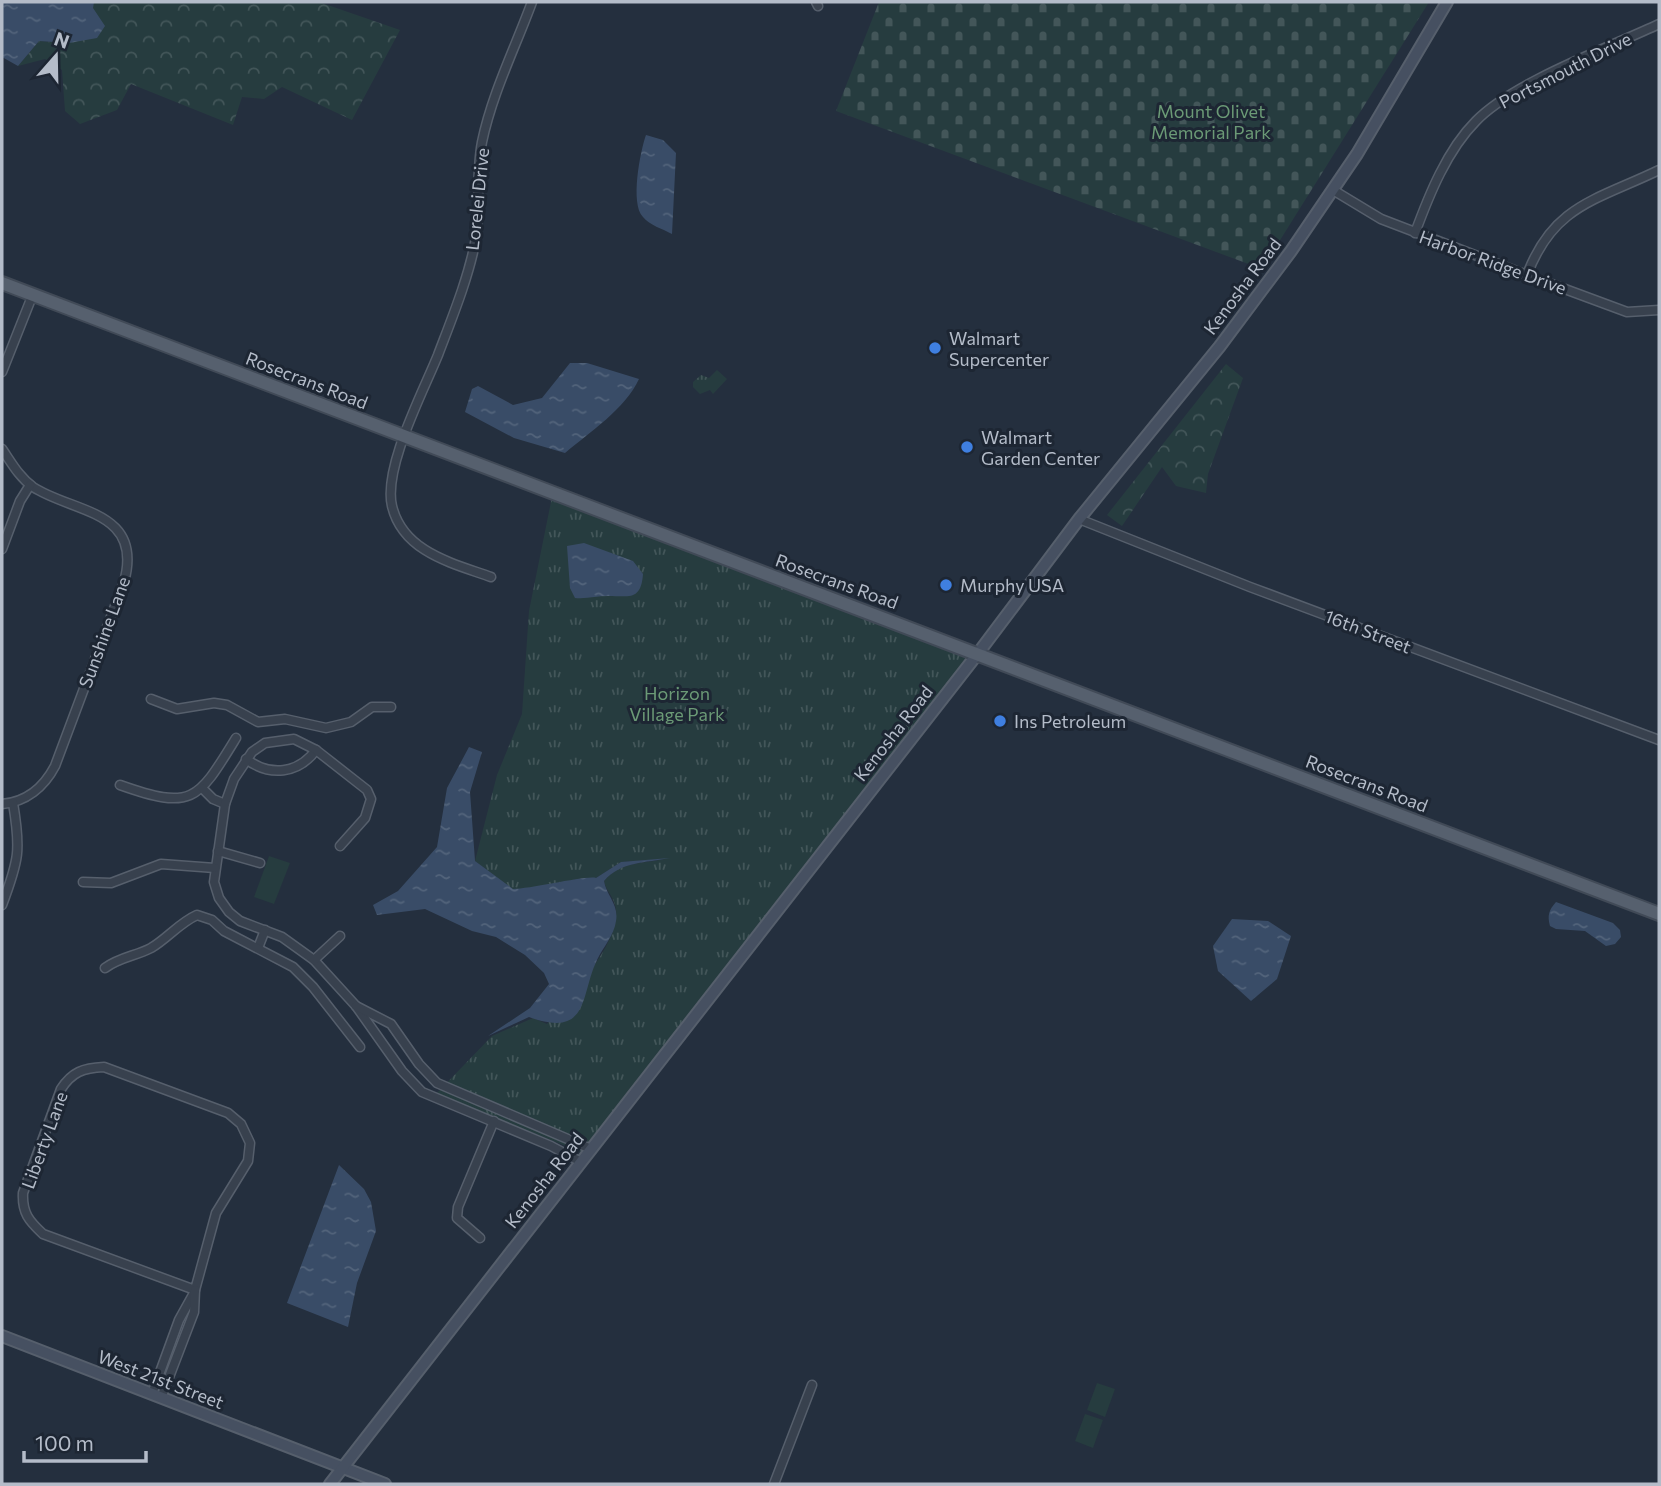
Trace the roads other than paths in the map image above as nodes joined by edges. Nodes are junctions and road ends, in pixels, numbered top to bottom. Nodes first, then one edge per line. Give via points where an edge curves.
1 (532, 2) edge
2 (1447, 2) edge
3 (1659, 24) edge
4 (1659, 170) edge
5 (1333, 190) junction
6 (1415, 233) junction
7 (1527, 275) junction
8 (2, 283) edge
9 (33, 294) junction
10 (1659, 310) edge
11 (2, 372) edge
12 (406, 435) junction
13 (2, 449) edge
14 (30, 485) junction
15 (1079, 519) junction
16 (2, 550) edge
17 (491, 577) dead end
18 (979, 652) junction
19 (151, 699) dead end
20 (391, 706) dead end
21 (280, 720) junction
22 (236, 738) dead end
23 (281, 739) junction
24 (1659, 740) edge
25 (316, 750) junction
26 (246, 759) junction
27 (120, 785) dead end
28 (203, 789) junction
29 (2, 803) edge
30 (13, 803) junction
31 (225, 804) junction
32 (340, 846) dead end
33 (218, 851) junction
34 (260, 863) dead end
35 (215, 868) junction
36 (83, 881) dead end
37 (2, 905) edge
38 (1659, 914) edge
39 (265, 930) junction
40 (340, 936) dead end
41 (258, 948) junction
42 (314, 960) junction
43 (105, 968) dead end
44 (356, 1006) junction
45 (360, 1048) dead end
46 (494, 1121) junction
47 (590, 1149) junction
48 (580, 1162) junction
49 (480, 1238) dead end
50 (195, 1290) junction
51 (2, 1336) edge
52 (812, 1385) dead end
53 (156, 1396) junction
54 (342, 1468) junction
55 (330, 1484) edge
56 (385, 1484) edge
57 (774, 1484) edge

1 - 12 street, Lorelei Drive via 484,132 471,259
2 - 5 street, Kenosha Road
3 - 6 street, Portsmouth Drive via 1500,99 1464,135 1430,193
4 - 7 street via 1564,216 1545,235
5 - 6 street, Harbor Ridge Drive
5 - 15 street, Kenosha Road via 1249,307
6 - 7 street, Harbor Ridge Drive
7 - 10 street, Harbor Ridge Drive via 1627,312
8 - 9 main road, Rosecrans Road
9 - 11 street
9 - 12 main road, Rosecrans Road
12 - 17 street, Lorelei Drive via 390,485 400,525 414,543 431,554
12 - 18 main road, Rosecrans Road
13 - 14 street
14 - 16 street
14 - 30 street, Sunshine Lane via 110,522 122,540 127,572 55,766 43,785
15 - 18 street, Kenosha Road
15 - 24 street, 16th Street
18 - 38 main road, Rosecrans Road
18 - 47 street, Kenosha Road
19 - 21 street via 177,709 227,705 258,722
20 - 21 street via 372,707 351,722 326,728
21 - 23 street
22 - 28 street
23 - 25 street via 294,739
23 - 26 street via 265,743
25 - 26 street via 302,764 283,771 263,769
25 - 32 street via 371,799 365,818
26 - 31 street
27 - 28 street via 166,798 187,797
28 - 31 street
29 - 30 street
30 - 37 street via 19,857
31 - 33 street
33 - 34 street
33 - 35 street
35 - 36 street via 162,864 111,883
35 - 39 street via 214,882 229,912
39 - 41 street
39 - 42 street
40 - 42 street
41 - 43 street via 197,915 181,922 154,946 118,958
41 - 45 street via 293,967
42 - 44 street
44 - 46 street via 402,1072 422,1092
44 - 47 street via 391,1024 438,1083
46 - 48 street
46 - 49 street via 458,1207 457,1218
47 - 48 street, Kenosha Road
48 - 54 street, Kenosha Road
50 - 50 street, Liberty Lane via 216,1213 248,1161 250,1143 241,1124 228,1113 104,1067 86,1068 69,1077 23,1193 27,1219 43,1234
50 - 53 street, Liberty Lane via 194,1312
51 - 53 street, West 21st Street
52 - 57 street
53 - 54 street, West 21st Street
54 - 55 street, Kenosha Road
54 - 56 street, West 21st Street

